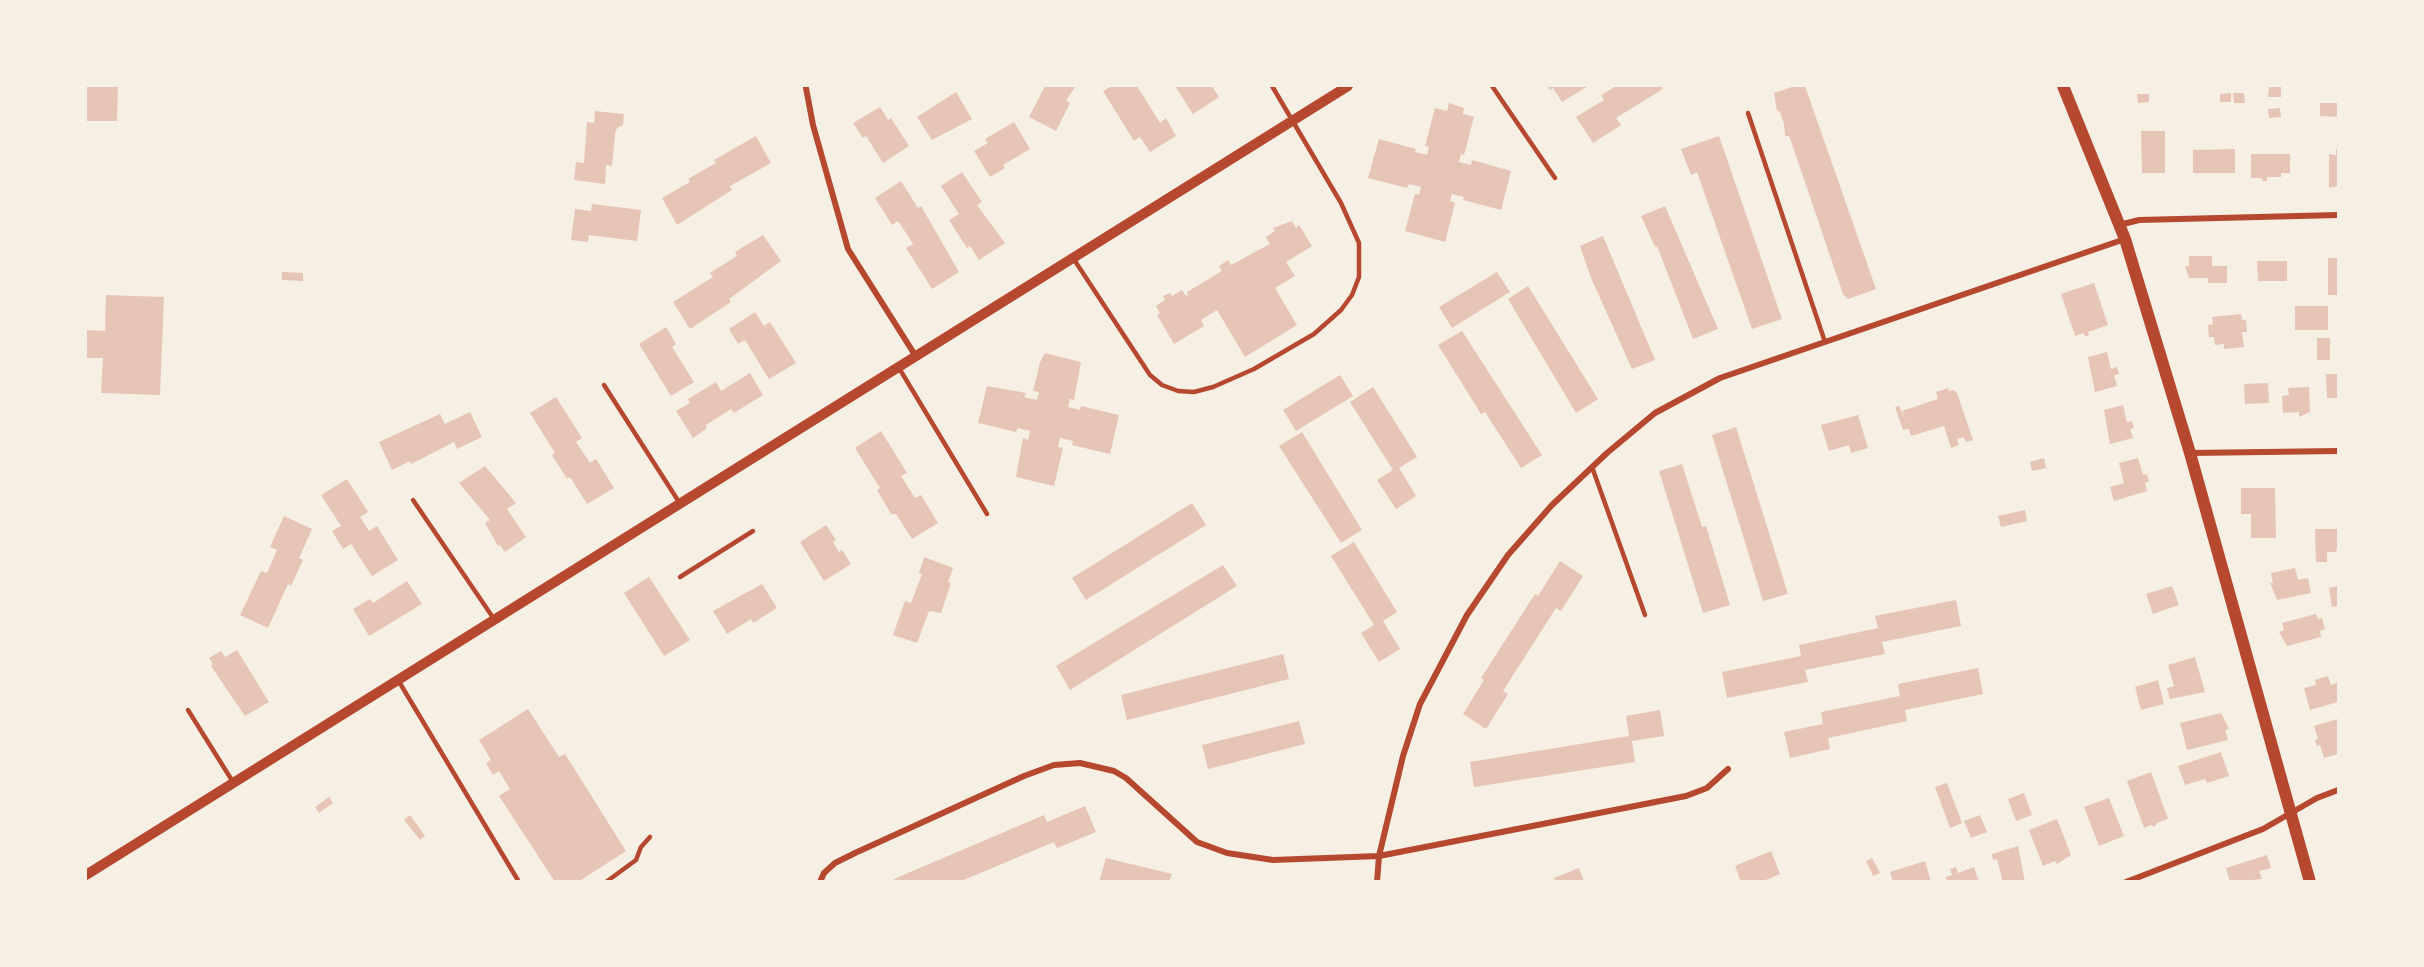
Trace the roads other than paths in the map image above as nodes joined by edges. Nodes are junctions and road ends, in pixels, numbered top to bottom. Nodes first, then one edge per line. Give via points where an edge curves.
1 (1272, 86) edge
2 (1348, 86) edge
3 (1492, 86) edge
4 (2063, 86) edge
5 (806, 88) dead end
6 (1748, 113) dead end
7 (1293, 120) junction
8 (1555, 178) dead end
9 (2338, 215) edge
10 (2119, 225) junction
11 (2125, 239) junction
12 (1072, 257) junction
13 (1825, 342) junction
14 (915, 355) junction
15 (898, 365) junction
16 (604, 385) dead end
17 (2338, 451) edge
18 (2190, 453) junction
19 (1592, 467) junction
20 (413, 500) dead end
21 (679, 502) junction
22 (987, 514) dead end
23 (753, 531) dead end
24 (680, 577) dead end
25 (1645, 615) dead end
26 (494, 619) junction
27 (397, 678) junction
28 (188, 710) dead end
29 (1728, 769) dead end
30 (233, 782) junction
31 (2338, 790) edge
32 (2291, 814) junction
33 (650, 837) dead end
34 (1379, 856) junction
35 (86, 875) edge
36 (519, 882) edge
37 (606, 882) edge
38 (820, 882) edge
39 (1377, 882) edge
40 (2126, 882) edge
41 (2310, 882) edge

1 - 7 lane
2 - 7 street
3 - 8 lane
4 - 10 main road
5 - 14 street via 848,249
6 - 13 lane
7 - 12 street
7 - 12 lane via 1351,222 1361,261 1352,295 1341,310 1287,351 1214,387 1194,392 1162,385 1142,364
9 - 10 street via 2139,220
10 - 11 main road
11 - 13 street
11 - 18 main road
12 - 14 street
13 - 19 street via 1701,388 1655,413
14 - 15 street
15 - 21 street
15 - 22 lane
16 - 21 lane
17 - 18 street
18 - 32 main road
19 - 25 lane
19 - 34 street via 1508,555 1467,615 1420,704 1402,756
20 - 26 lane
21 - 26 street
23 - 24 lane
26 - 27 street
27 - 30 street
27 - 36 lane
28 - 30 lane
29 - 34 street via 1707,788 1686,796
30 - 35 street
31 - 32 street
32 - 40 street via 2263,829
32 - 41 main road
33 - 37 lane via 636,860
34 - 38 street via 1273,860 1227,854 1197,842 1126,778 1107,768 1080,763 1041,769 855,853 835,863
34 - 39 street

